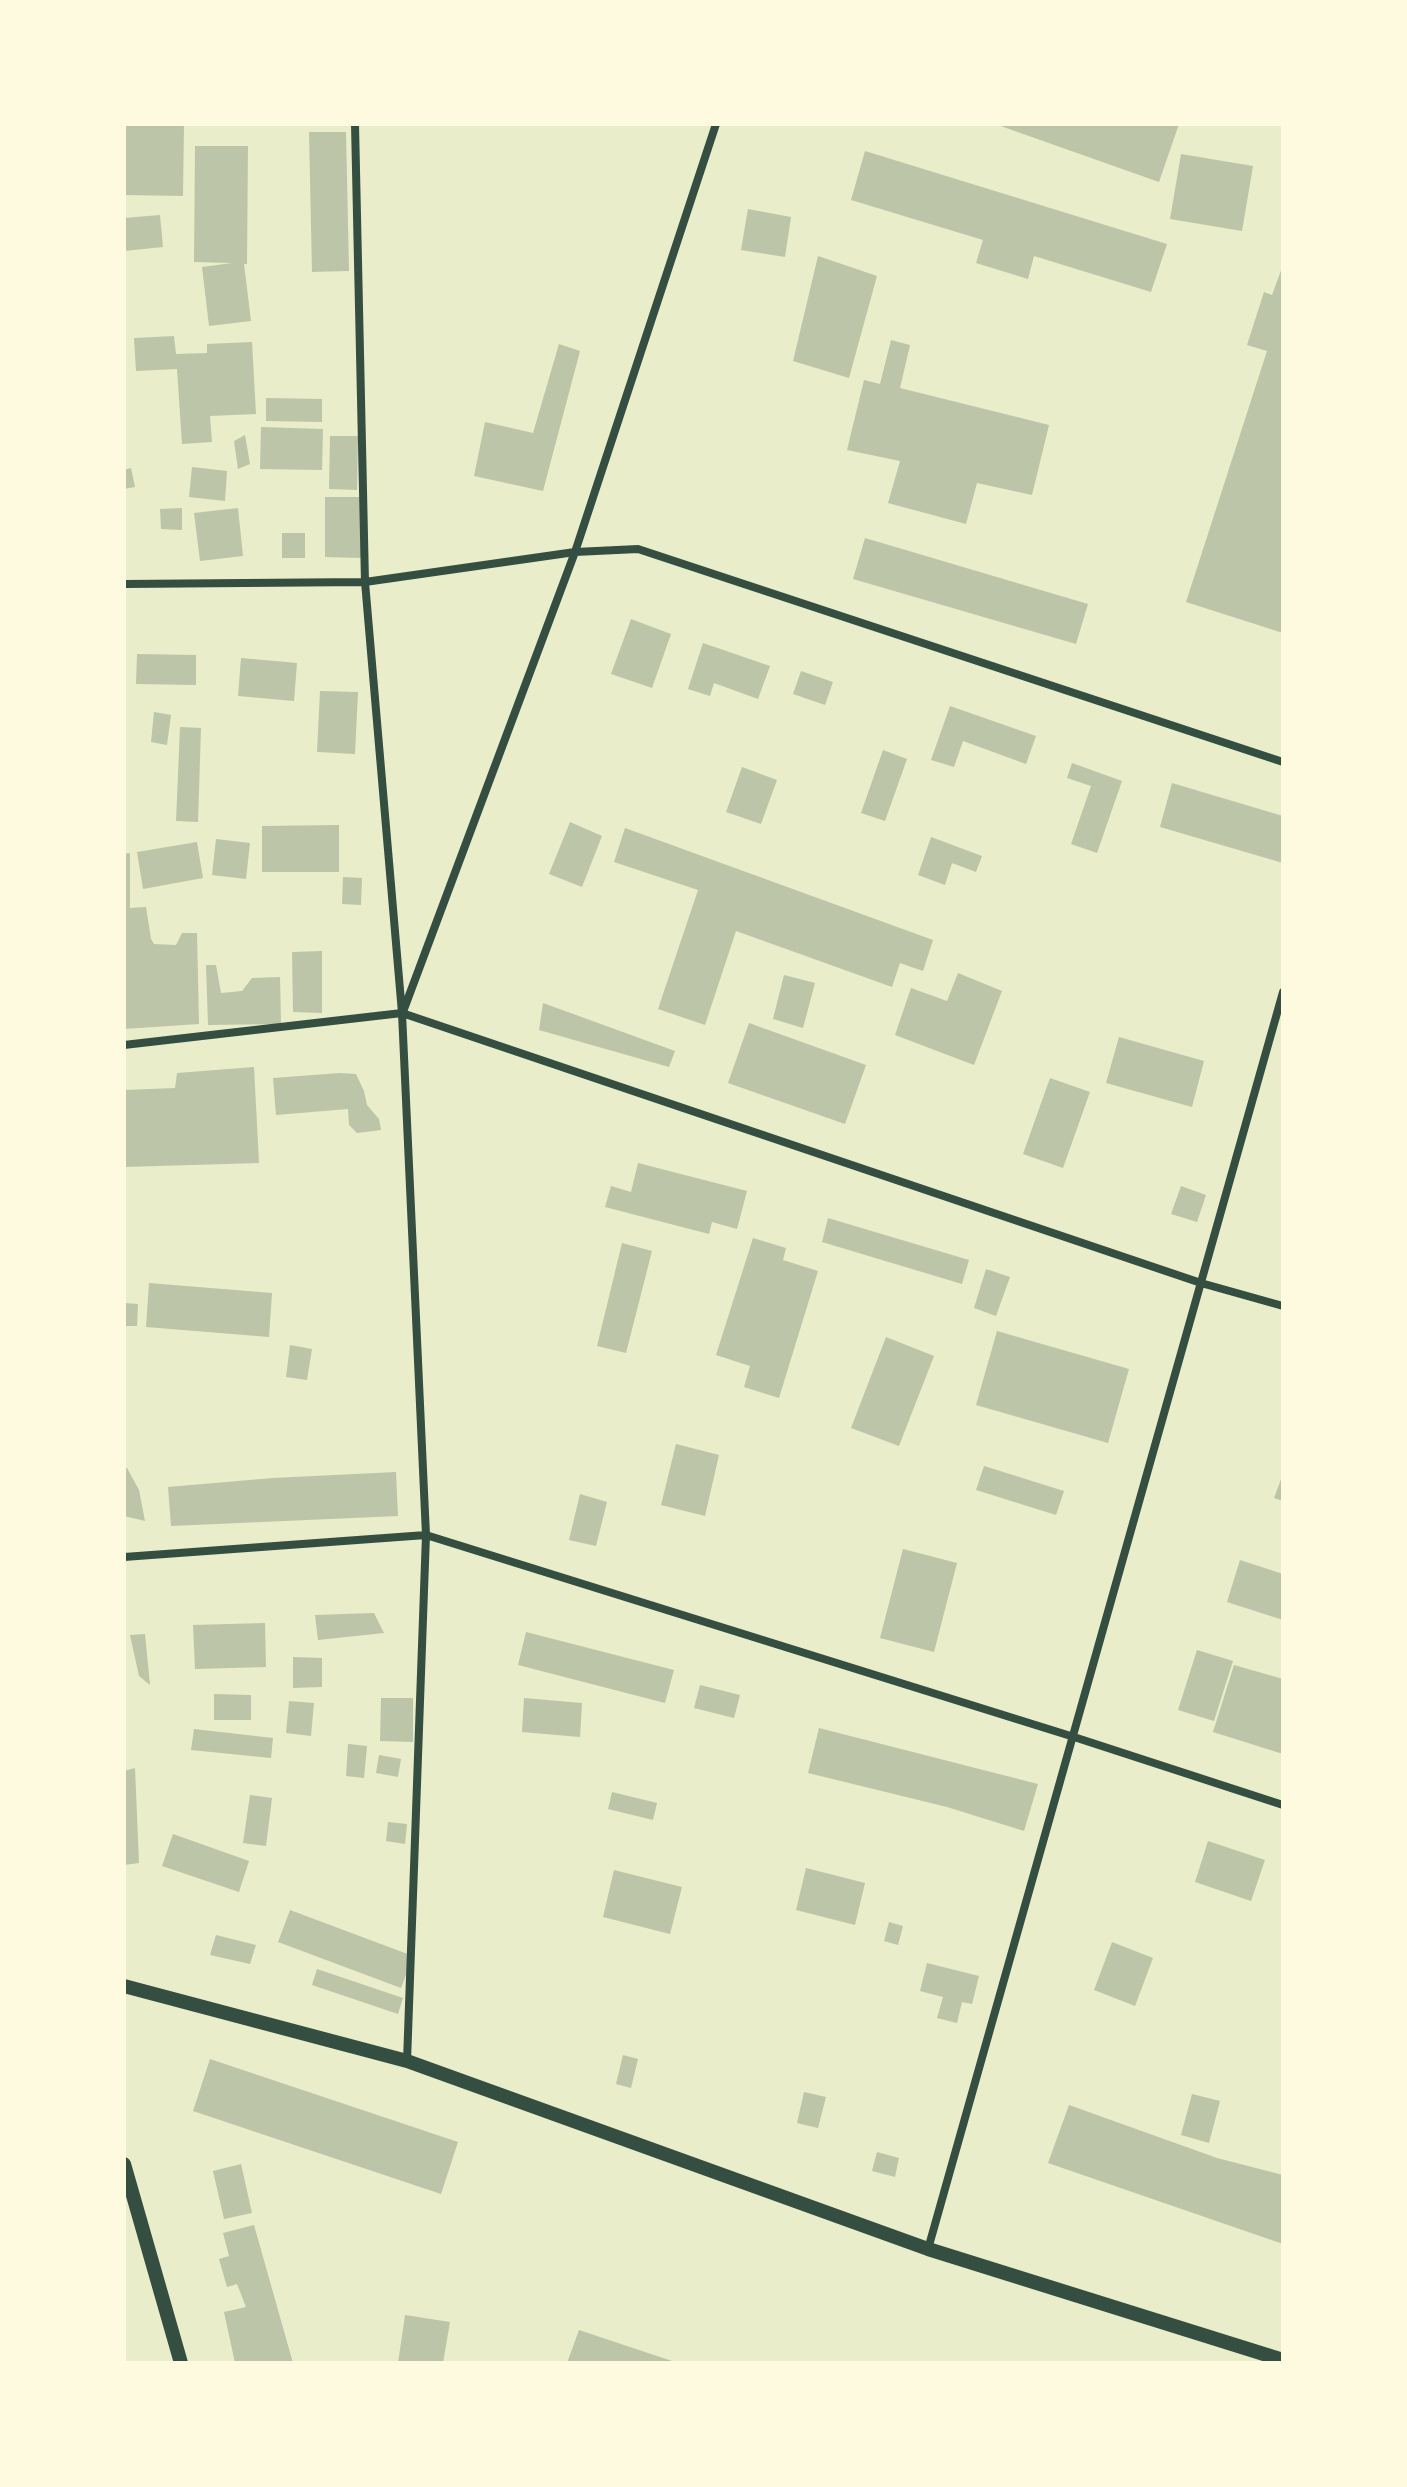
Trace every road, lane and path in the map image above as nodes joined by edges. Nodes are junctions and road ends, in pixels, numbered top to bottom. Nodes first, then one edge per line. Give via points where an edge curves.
1 (355, 124) edge
2 (716, 124) edge
3 (575, 552) junction
4 (365, 582) junction
5 (124, 584) edge
6 (1283, 762) edge
7 (1283, 992) edge
8 (402, 1013) junction
9 (124, 1045) edge
10 (1201, 1283) junction
11 (1283, 1306) edge
12 (426, 1535) junction
13 (124, 1557) edge
14 (1074, 1737) junction
15 (1283, 1805) edge
16 (124, 1986) edge
17 (407, 2061) junction
18 (124, 2164) edge
19 (928, 2249) junction
20 (1283, 2360) edge
21 (181, 2363) edge

1 - 4 street
2 - 3 street
3 - 4 street
3 - 6 street via 638,549
3 - 8 street
4 - 5 street
4 - 8 street
7 - 10 street
8 - 9 street
8 - 10 street
8 - 12 street
10 - 11 street
10 - 14 street
12 - 13 street
12 - 14 street
12 - 17 street
14 - 15 street
14 - 19 street
16 - 17 street
17 - 19 street
18 - 21 street
19 - 20 street

